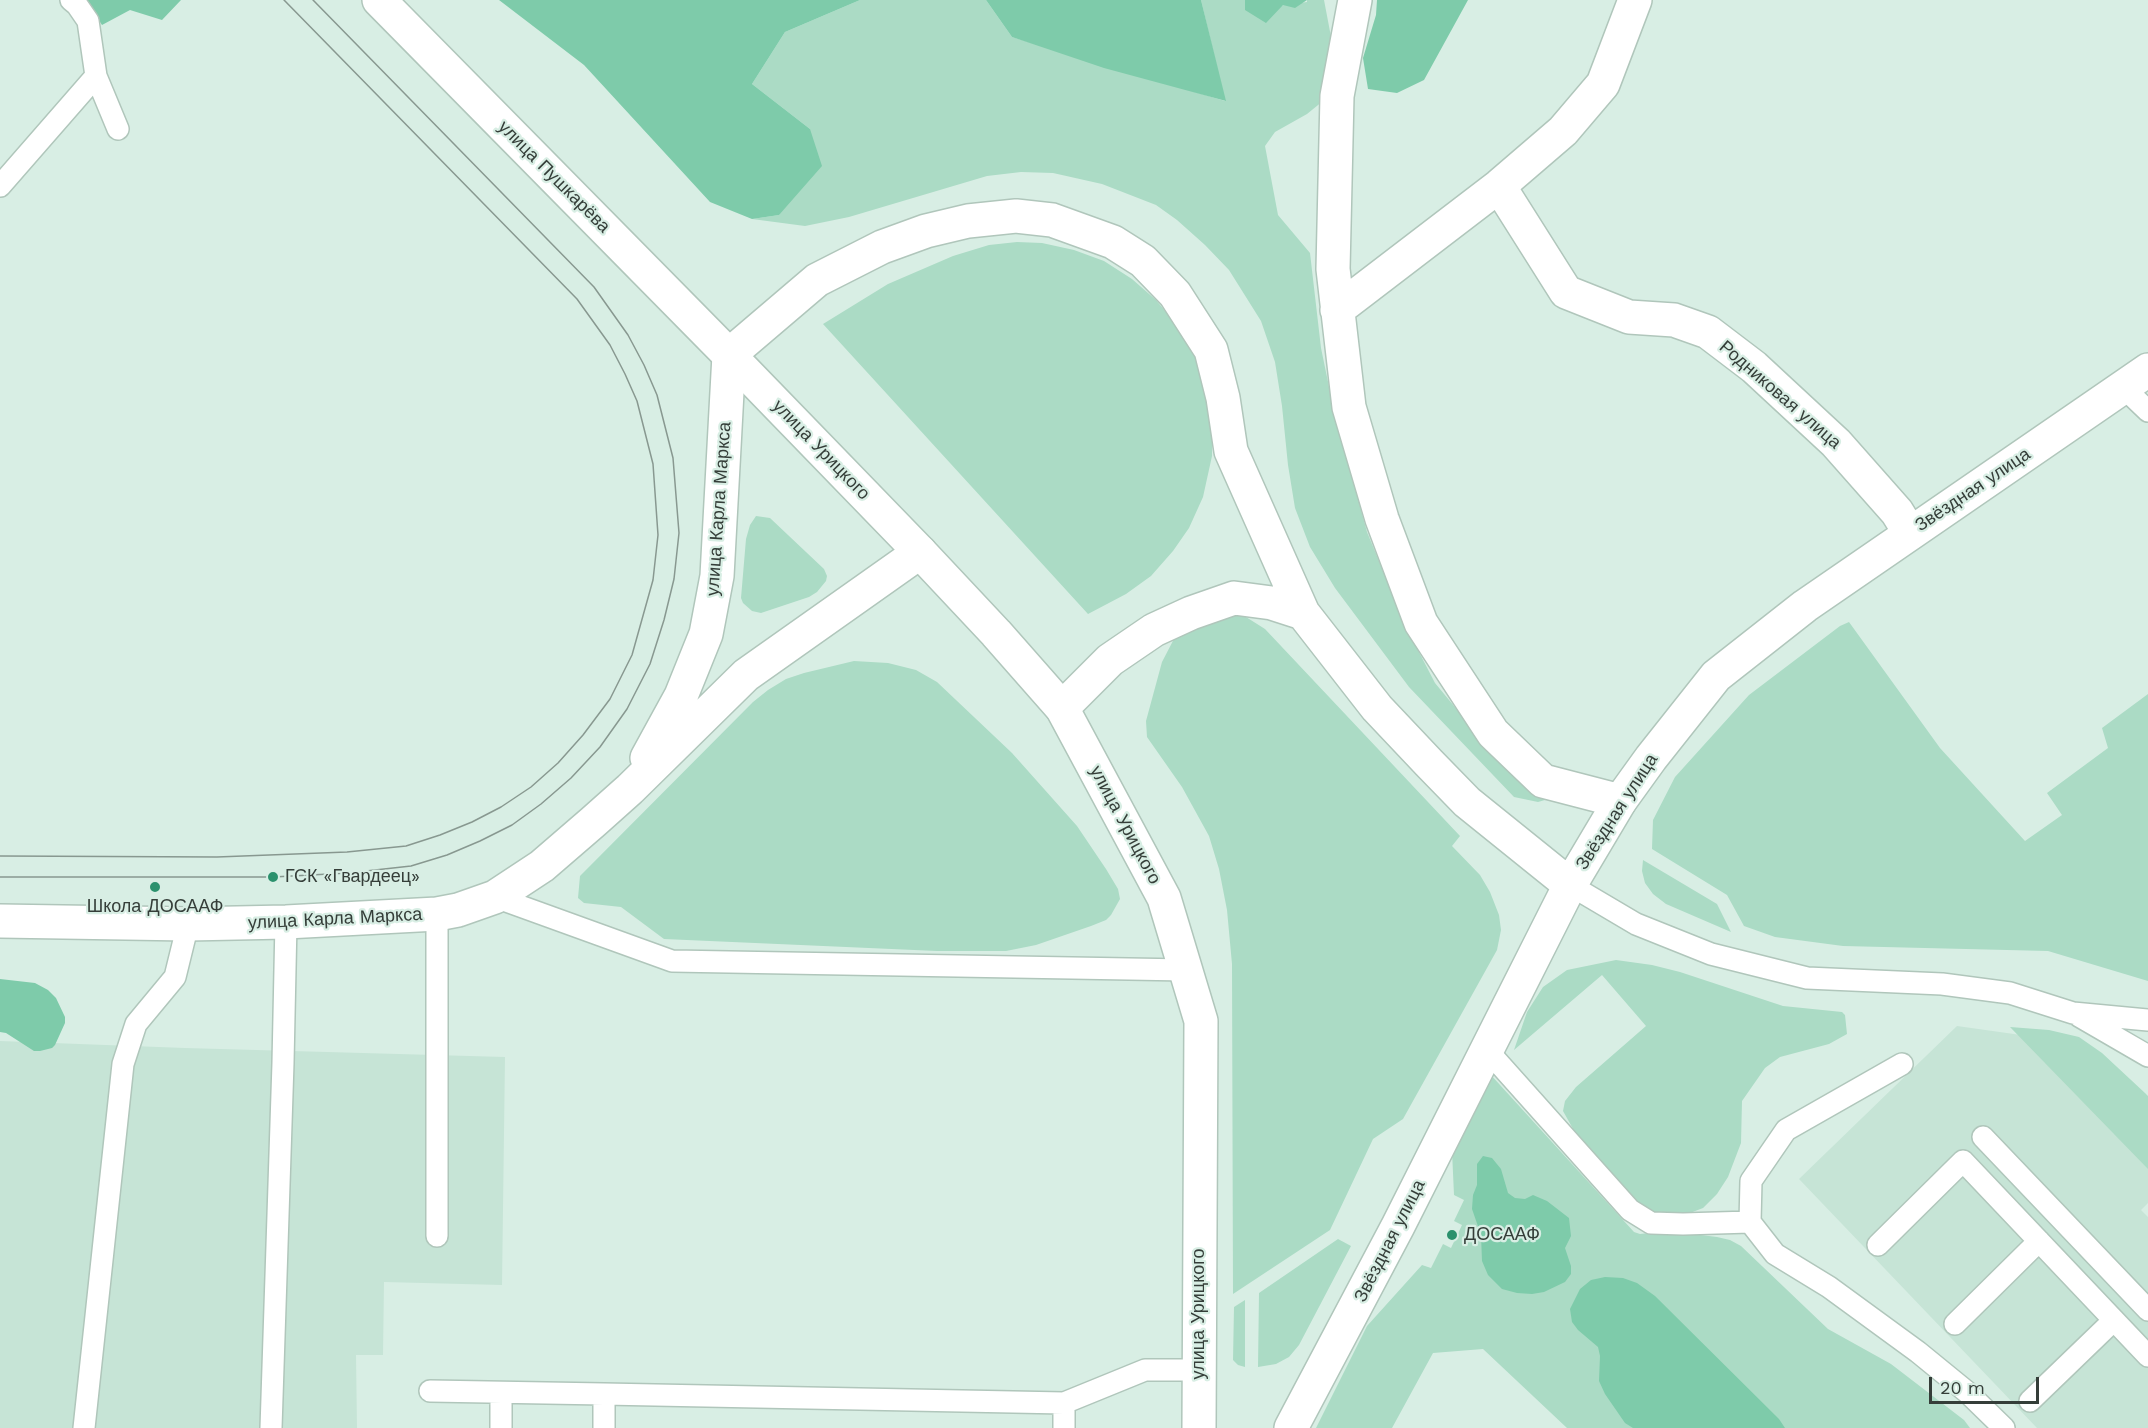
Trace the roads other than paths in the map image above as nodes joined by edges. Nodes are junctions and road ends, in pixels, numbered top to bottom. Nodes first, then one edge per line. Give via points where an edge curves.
1 (71, 0) edge
2 (379, 0) edge
3 (1355, 0) edge
4 (1635, 0) edge
5 (96, 76) junction
6 (118, 129) dead end
7 (0, 186) edge
8 (1499, 186) junction
9 (1337, 310) junction
10 (729, 354) junction
11 (2136, 379) edge
12 (2148, 411) edge
13 (1910, 533) junction
14 (920, 552) junction
15 (1303, 613) junction
16 (1062, 708) junction
17 (630, 789) junction
18 (1620, 801) junction
19 (1570, 885) junction
20 (495, 897) junction
21 (437, 914) junction
22 (0, 921) edge
23 (286, 922) junction
24 (188, 924) junction
25 (1186, 970) junction
26 (2073, 1013) junction
27 (2148, 1020) edge
28 (1487, 1050) junction
29 (2148, 1056) edge
30 (1902, 1064) dead end
31 (1983, 1137) dead end
32 (1750, 1222) junction
33 (437, 1236) dead end
34 (2039, 1241) junction
35 (1878, 1245) dead end
36 (2148, 1310) edge
37 (2114, 1320) junction
38 (1955, 1324) dead end
39 (2148, 1356) edge
40 (1199, 1370) junction
41 (430, 1391) dead end
42 (501, 1393) junction
43 (604, 1394) junction
44 (2030, 1401) dead end
45 (1064, 1403) junction
46 (1293, 1427) edge
47 (84, 1428) edge
48 (271, 1428) edge
49 (501, 1428) edge
50 (604, 1428) edge
51 (1064, 1428) edge
52 (1198, 1428) edge
53 (2004, 1428) edge

1 - 5 lane via 88,21
2 - 10 street, улица Пушкарёва
3 - 9 street via 1338,96 1333,269
4 - 8 street via 1604,84 1563,131
5 - 6 lane
5 - 7 lane
8 - 9 street
8 - 13 street, Родниковая улица via 1566,291 1629,317 1674,320 1708,332 1754,367 1836,443
9 - 18 street via 1349,407 1382,519 1421,622 1493,733 1543,781
10 - 14 street, улица Урицкого
10 - 15 street via 817,280 882,247 926,231 1016,216 1053,220 1113,242 1143,261 1175,294 1212,350 1231,451
10 - 17 street, улица Карла Маркса via 717,576 706,634 681,696
11 - 12 lane
11 - 13 street, Звёздная улица
13 - 18 street, Звёздная улица via 1805,606 1716,676
14 - 16 street, улица Урицкого
14 - 17 street, улица Карла Маркса via 746,675
15 - 16 street via 1272,603 1234,598 1191,613 1154,630 1110,660
15 - 19 street via 1377,708 1467,802
16 - 25 street, улица Урицкого via 1164,897
17 - 20 street, улица Карла Маркса via 542,866
18 - 19 street, Звёздная улица
19 - 26 lane via 1636,924 1711,954 1807,978 1942,984 2010,993
19 - 28 street, Звёздная улица
20 - 21 street, улица Карла Маркса
20 - 25 lane via 672,961
21 - 23 street, улица Карла Маркса
21 - 33 lane
22 - 24 street, улица Карла Маркса
23 - 24 street, улица Карла Маркса
23 - 48 lane
24 - 47 lane via 175,977 136,1024 123,1064
25 - 40 street, улица Урицкого via 1201,1021
26 - 27 lane
26 - 29 lane
28 - 32 lane via 1630,1210 1651,1223
28 - 46 street, Звёздная улица
30 - 32 lane via 1786,1130 1751,1181
31 - 36 lane
32 - 53 lane via 1775,1254 1829,1287 1918,1352
34 - 35 lane via 1963,1161
34 - 37 lane
34 - 38 lane
37 - 39 lane
37 - 44 lane
40 - 45 lane via 1145,1371
40 - 52 street, улица Урицкого
41 - 42 lane
42 - 43 lane
42 - 49 lane
43 - 45 lane
43 - 50 lane
45 - 51 lane

